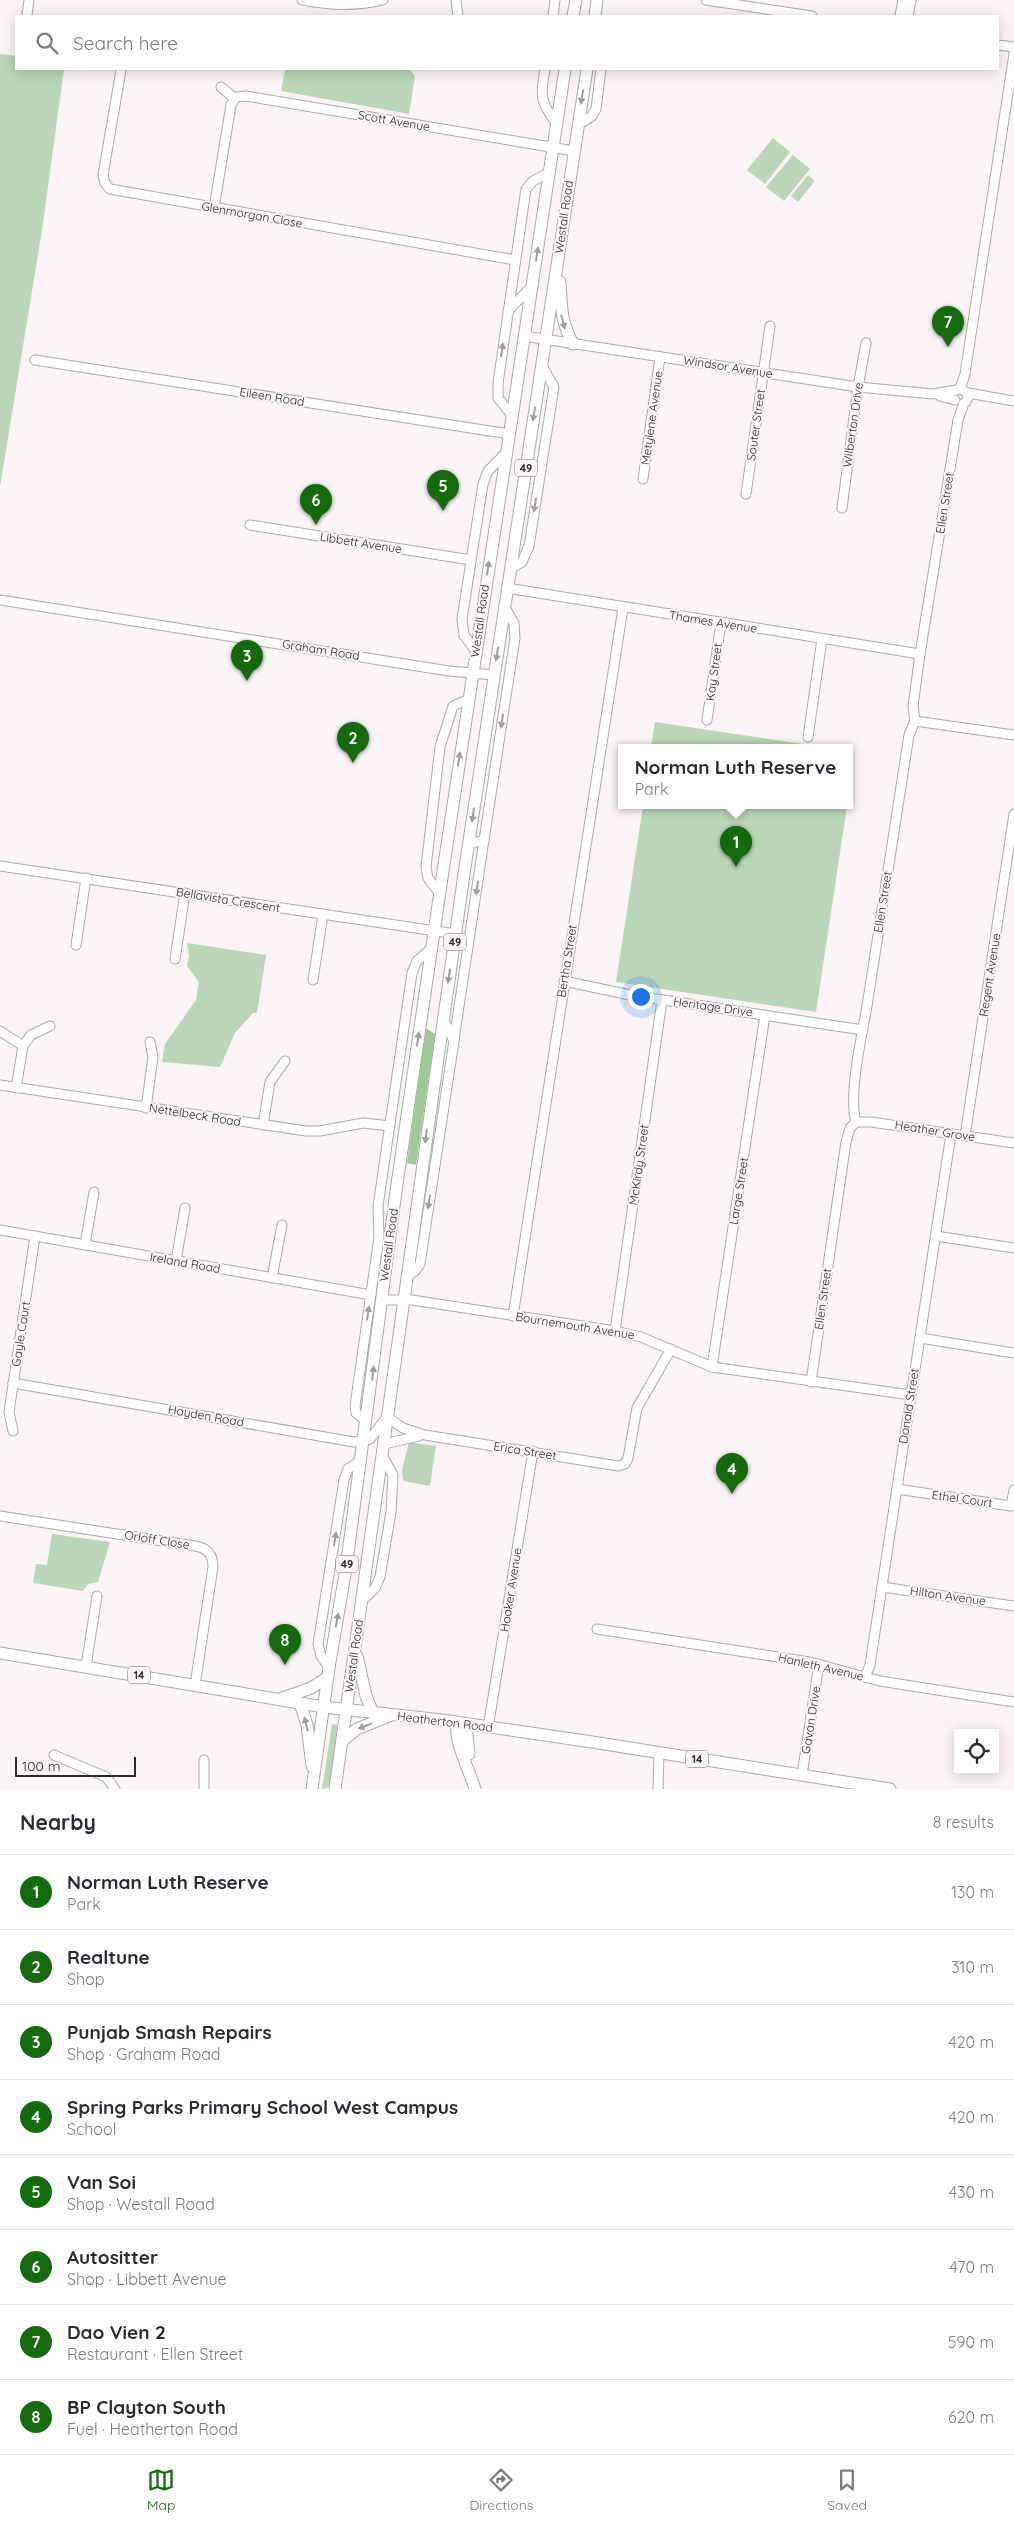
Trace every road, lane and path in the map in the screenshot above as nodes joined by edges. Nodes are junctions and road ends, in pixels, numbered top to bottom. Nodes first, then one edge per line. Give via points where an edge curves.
1 (29, 0) edge
2 (302, 0) edge
3 (384, 0) edge
4 (456, 0) edge
5 (555, 0) edge
6 (576, 0) edge
7 (706, 0) edge
8 (903, 0) edge
9 (911, 0) edge
10 (26, 15) dead end
11 (458, 15) edge
12 (553, 15) edge
13 (573, 15) edge
14 (805, 15) edge
15 (900, 15) edge
16 (908, 15) edge
17 (999, 44) edge
18 (1014, 47) edge
19 (1014, 54) edge
20 (121, 70) edge
21 (544, 70) edge
22 (565, 70) edge
23 (586, 70) edge
24 (602, 70) edge
25 (221, 87) dead end
26 (235, 99) junction
27 (557, 124) junction
28 (578, 125) junction
29 (553, 149) junction
30 (574, 151) junction
31 (550, 172) junction
32 (214, 208) junction
33 (515, 260) junction
34 (558, 262) junction
35 (532, 286) junction
36 (508, 311) junction
37 (770, 326) dead end
38 (524, 336) junction
39 (546, 340) junction
40 (866, 343) dead end
41 (573, 344) junction
42 (660, 357) junction
43 (35, 360) dead end
44 (542, 366) junction
45 (763, 373) junction
46 (858, 387) junction
47 (962, 396) junction
48 (1014, 401) edge
49 (511, 414) junction
50 (509, 434) junction
51 (506, 453) junction
52 (643, 479) dead end
53 (746, 494) dead end
54 (842, 508) dead end
55 (250, 525) dead end
56 (471, 560) junction
57 (510, 569) junction
58 (507, 588) junction
59 (0, 600) edge
60 (504, 606) junction
61 (623, 608) junction
62 (721, 623) junction
63 (822, 639) junction
64 (476, 651) junction
65 (920, 654) junction
66 (473, 672) junction
67 (494, 675) junction
68 (469, 699) junction
69 (707, 720) dead end
70 (914, 721) junction
71 (1014, 735) edge
72 (808, 737) dead end
73 (1014, 814) edge
74 (484, 840) junction
75 (469, 844) junction
76 (0, 866) edge
77 (443, 871) junction
78 (464, 874) junction
79 (86, 878) junction
80 (185, 893) junction
81 (440, 894) junction
82 (323, 914) junction
83 (434, 931) junction
84 (456, 934) junction
85 (76, 945) dead end
86 (432, 948) junction
87 (175, 959) dead end
88 (313, 980) dead end
89 (564, 981) junction
90 (662, 1000) junction
91 (765, 1014) junction
92 (443, 1018) junction
93 (50, 1026) dead end
94 (863, 1030) junction
95 (0, 1031) edge
96 (454, 1041) junction
97 (150, 1042) dead end
98 (23, 1046) junction
99 (285, 1061) dead end
100 (414, 1070) junction
101 (0, 1085) edge
102 (16, 1088) junction
103 (395, 1090) junction
104 (146, 1108) junction
105 (856, 1122) junction
106 (263, 1125) junction
107 (390, 1126) junction
108 (951, 1134) junction
109 (965, 1136) junction
110 (1014, 1143) edge
111 (94, 1192) dead end
112 (185, 1208) dead end
113 (282, 1225) dead end
114 (0, 1230) edge
115 (36, 1236) junction
116 (936, 1236) junction
117 (85, 1245) junction
118 (1014, 1248) edge
119 (176, 1261) junction
120 (406, 1277) junction
121 (272, 1278) junction
122 (370, 1295) junction
123 (403, 1299) junction
124 (382, 1300) junction
125 (514, 1316) junction
126 (615, 1331) junction
127 (920, 1338) junction
128 (671, 1349) junction
129 (1014, 1352) edge
130 (712, 1367) junction
131 (811, 1382) junction
132 (13, 1383) junction
133 (911, 1395) junction
134 (387, 1416) junction
135 (366, 1422) junction
136 (13, 1431) dead end
137 (424, 1435) junction
138 (363, 1442) junction
139 (383, 1450) junction
140 (533, 1452) junction
141 (897, 1489) junction
142 (1014, 1490) edge
143 (0, 1516) edge
144 (882, 1587) junction
145 (96, 1596) dead end
146 (361, 1602) junction
147 (1014, 1606) edge
148 (598, 1629) dead end
149 (355, 1647) junction
150 (0, 1653) edge
151 (819, 1664) junction
152 (86, 1666) junction
153 (328, 1672) junction
154 (865, 1677) junction
155 (195, 1685) junction
156 (278, 1699) junction
157 (1014, 1702) edge
158 (300, 1703) junction
159 (324, 1707) junction
160 (346, 1709) junction
161 (374, 1713) junction
162 (391, 1715) junction
163 (461, 1723) junction
164 (488, 1728) junction
165 (342, 1741) junction
166 (659, 1753) junction
167 (54, 1755) dead end
168 (204, 1760) dead end
169 (802, 1775) junction
170 (313, 1785) edge
171 (115, 1789) edge
172 (204, 1789) edge
173 (335, 1789) edge
174 (475, 1789) edge
175 (658, 1789) edge
176 (890, 1789) edge

1 - 10 street
2 - 3 street via 359,6
4 - 11 street
5 - 12 street
6 - 13 main road
7 - 14 street
8 - 15 street
9 - 16 street
17 - 18 street
19 - 47 street, Ellen Street
20 - 32 street, Glenmorgan Close via 103,175 105,183 119,192
21 - 27 street via 543,107
22 - 27 main road, Westall Road / 49
23 -> 28 main road, Westall Road / 49
24 - 28 street via 596,109 592,116
25 - 26 street
26 - 29 street, Scott Avenue via 246,96
26 - 32 street via 231,105
27 - 29 main road, Westall Road / 49
28 - 30 main road, Westall Road / 49
29 - 30 street, Scott Avenue
29 - 31 main road, Westall Road / 49
30 - 34 main road, Westall Road / 49
31 - 33 street, Westall Road via 526,188
35 -> 31 main road, Westall Road / 49
32 - 33 street, Glenmorgan Close
33 - 36 street, Westall Road
34 - 39 main road, Westall Road / 49
34 -> 41 main road via 561,315
35 - 36 street
35 - 38 main road, Westall Road / 49
49 -> 36 street, Westall Road via 498,398
37 - 45 street, Souter Street
38 - 39 street, Windsor Avenue
38 - 49 main road, Westall Road / 49
39 - 41 street, Windsor Avenue
39 - 44 main road, Westall Road / 49
40 - 46 street, Wilberton Drive
41 - 42 street, Windsor Avenue
42 - 45 street, Windsor Avenue
42 - 52 street, Metylene Avenue
43 - 50 street, Eileen Road
44 -> 57 main road, Westall Road / 49
44 -> 57 street via 554,387 529,546 522,562
45 - 46 street, Windsor Avenue
45 - 53 street, Souter Street
46 - 47 street, Windsor Avenue
46 - 54 street, Wilberton Drive
47 - 48 street, Windsor Avenue
47 - 65 street, Ellen Street
49 - 50 main road, Westall Road / 49
50 - 51 main road, Westall Road / 49
51 - 56 street, Westall Road via 485,478
64 -> 51 main road, Westall Road / 49
55 - 56 street, Libbett Avenue
56 - 64 street, Westall Road via 462,618 464,635
57 - 58 main road, Westall Road / 49
58 - 60 main road, Westall Road / 49
58 - 61 street, Thames Avenue
59 - 66 street, Graham Road via 449,671
60 -> 67 main road, Westall Road / 49
60 -> 74 street, Westall Road via 514,623 515,638
61 - 62 street, Thames Avenue
61 - 89 street, Bertha Street
62 - 63 street, Thames Avenue
62 - 69 street, Kay Street
63 - 65 street, Thames Avenue
63 - 72 street
64 - 66 main road, Westall Road / 49
65 - 70 street, Ellen Street
66 - 67 street, Graham Road
66 - 68 main road, Westall Road / 49
67 -> 75 main road, Westall Road / 49
77 -> 68 main road, Westall Road / 49
68 - 81 street via 453,706 440,747 426,867 428,878
70 - 71 street
70 - 94 street, Ellen Street via 909,735
73 - 109 street, Regent Avenue
74 - 75 street
74 -> 96 street, Westall Road
75 - 78 main road, Westall Road / 49
76 - 79 street, Bellavista Crescent
77 - 78 main road
77 - 81 main road, Westall Road / 49
78 - 84 main road, Westall Road / 49
79 - 80 street, Bellavista Crescent
79 - 85 street
80 - 82 street, Bellavista Crescent
80 - 87 street
81 - 83 main road, Westall Road / 49
82 - 83 street, Bellavista Crescent
82 - 88 street
83 - 84 street, Bellavista Crescent
83 - 86 main road, Westall Road / 49
84 -> 92 main road, Westall Road / 49
100 -> 86 main road, Westall Road / 49
86 - 103 street, Westall Road via 417,961 412,972
89 - 90 street, Heritage Drive
89 - 125 street, Bertha Street
90 - 91 street, Heritage Drive
90 - 126 street, McKirdy Street
91 - 94 street, Heritage Drive
91 - 130 street, Large Street
92 - 96 street
92 -> 120 main road, Westall Road / 49
93 - 98 street via 31,1035
94 - 105 street, Ellen Street via 854,1094
95 - 98 street
96 -> 120 street, Westall Road via 420,1260 418,1268
97 - 104 street via 154,1058
98 - 102 street
99 - 106 street via 270,1082
100 - 103 street
100 - 124 main road, Westall Road / 49
101 - 102 street, Nettelbeck Road
102 - 104 street, Nettelbeck Road
103 - 107 street, Westall Road
104 - 106 street, Nettelbeck Road
105 - 108 street, Heather Grove
105 - 131 street, Ellen Street via 850,1128 846,1142
106 - 107 street, Nettelbeck Road via 313,1132 363,1123
107 - 122 street, Westall Road via 378,1206 379,1237
108 - 109 street, Heather Grove
108 - 116 street, Donald Street
109 - 110 street, Heather Grove
111 - 117 street
112 - 119 street
113 - 121 street
114 - 115 street, Ireland Road
115 - 117 street, Ireland Road
115 - 132 street, Gayle Court
116 - 118 street
116 - 127 street, Donald Street
117 - 119 street, Ireland Road
119 - 121 street, Ireland Road
120 - 123 main road, Westall Road / 49
121 - 122 street, Ireland Road
135 -> 122 street, Westall Road via 356,1413 354,1406
123 - 124 street, Bournemouth Avenue
123 - 125 street, Bournemouth Avenue
123 - 134 main road, Westall Road / 49
135 -> 124 main road, Westall Road / 49
125 - 126 street, Bournemouth Avenue
126 - 128 street, Bournemouth Avenue
127 - 129 street
127 - 133 street, Donald Street
128 - 130 street, Bournemouth Avenue
128 - 140 street, Erica Street via 637,1408 625,1464 618,1466
130 - 131 street, Bournemouth Avenue
131 - 133 street, Bournemouth Avenue
132 - 136 street, Gayle Court via 9,1412
132 - 138 street, Hayden Road
133 - 141 street, Donald Street
134 - 137 street, Erica Street via 403,1428
134 - 138 street via 374,1436
134 - 139 main road, Westall Road / 49
135 - 138 main road, Westall Road / 49
137 - 139 street, Erica Street via 402,1438
137 - 140 street, Erica Street
153 -> 138 main road, Westall Road / 49
139 - 146 main road, Westall Road / 49
139 - 146 street, Westall Road via 393,1474 391,1512 380,1576 375,1588
140 - 164 street, Hooker Avenue
141 - 142 street, Ethel Court via 1011,1506
141 - 144 street, Donald Street
143 - 155 street, Orloff Close via 195,1546 208,1551 213,1566
144 - 147 street, Hilton Avenue
144 - 154 street, Donald Street via 870,1665
145 - 152 street
146 - 149 main road, Westall Road / 49
148 - 151 street, Hanleth Avenue
149 - 160 main road, Westall Road / 49
149 - 161 main road via 364,1690
150 - 152 main road, Heatherton Road / 14
151 - 154 street, Hanleth Avenue
151 - 169 street, Gavan Drive
152 - 155 main road, Heatherton Road / 14
153 - 156 main road via 312,1688
153 - 159 main road, Westall Road / 49
154 - 157 street, Hanleth Avenue
155 - 156 main road, Heatherton Road / 14
156 - 158 main road, Heatherton Road / 14
158 - 159 main road, Heatherton Road / 14
170 -> 158 main road via 307,1725
159 - 160 main road, Heatherton Road / 14
159 - 170 main road, 49
160 - 161 main road, Heatherton Road / 14
160 - 165 main road, 49
161 - 162 main road, Heatherton Road / 14
162 - 163 main road, Heatherton Road / 14
162 -> 165 main road via 357,1729
163 - 164 main road, Heatherton Road / 14
163 - 174 main road
164 - 166 main road, Heatherton Road / 14
165 - 173 main road, 49
166 - 169 main road, Heatherton Road / 14
166 - 175 street
167 - 171 street via 99,1773
168 - 172 street
169 - 176 main road, Heatherton Road / 14

